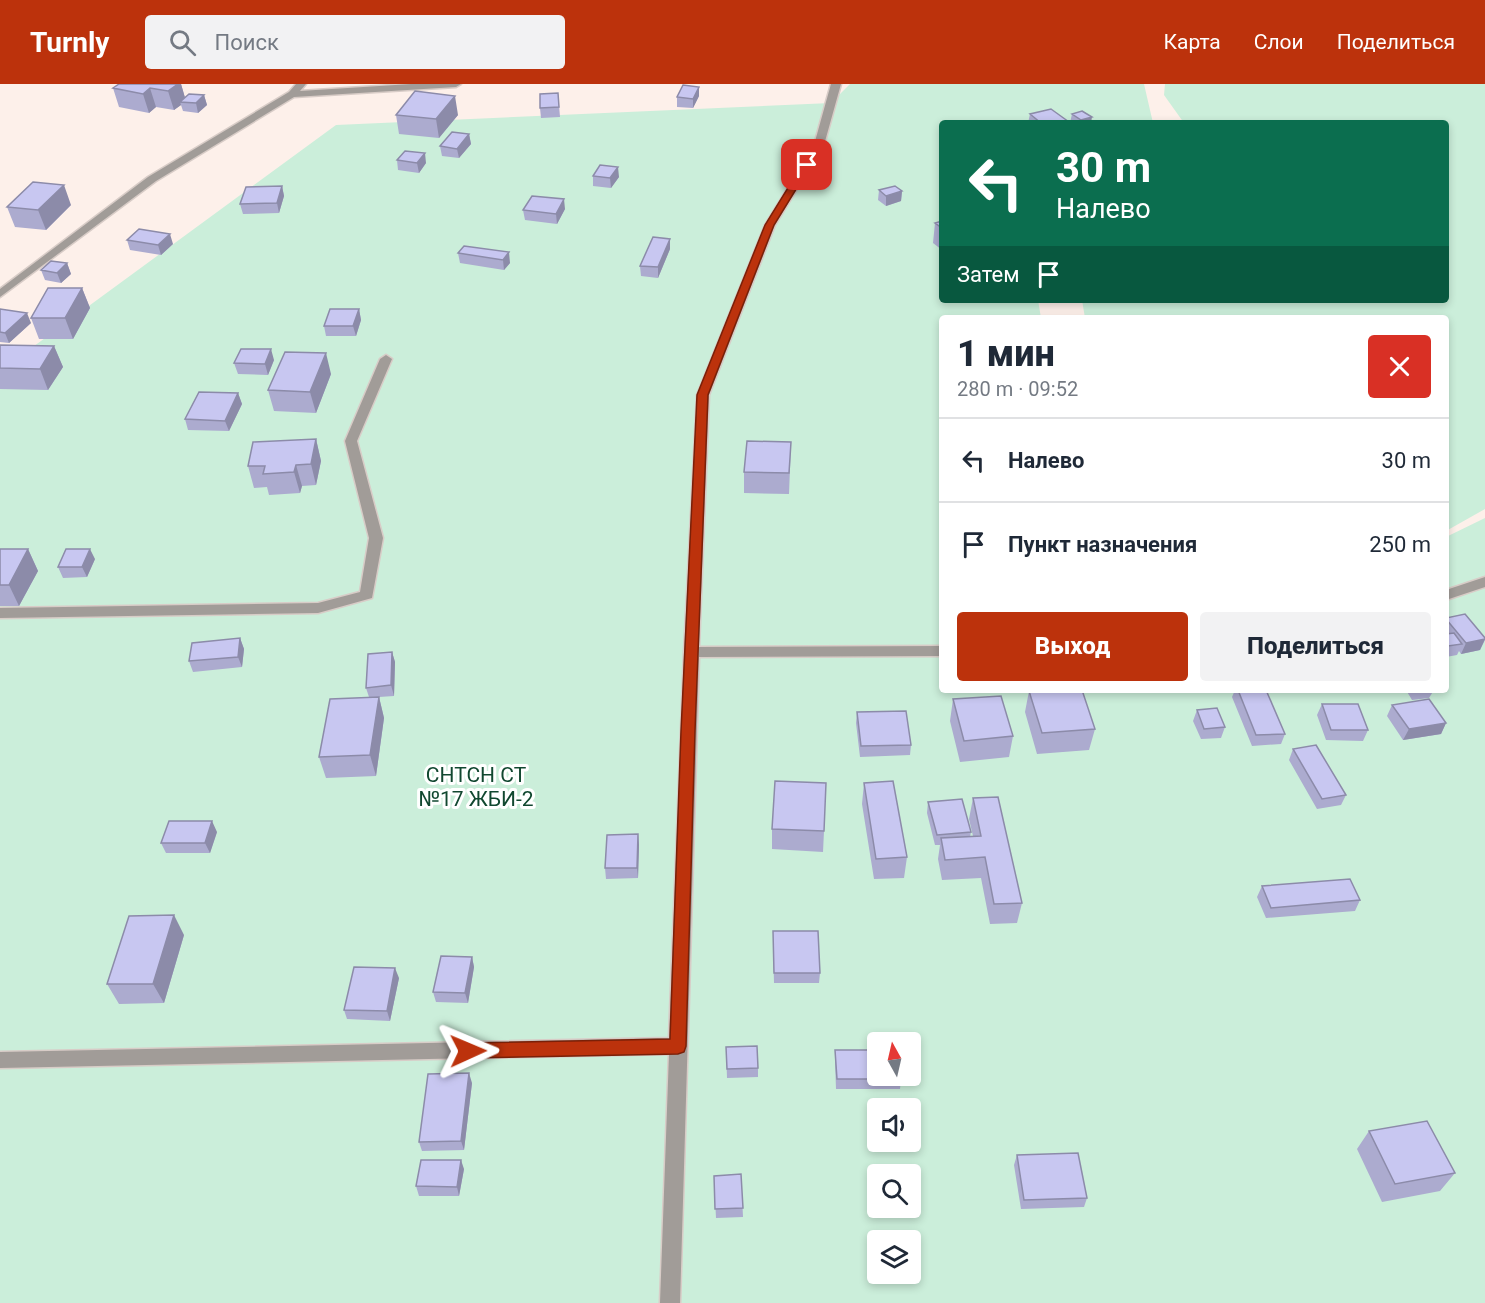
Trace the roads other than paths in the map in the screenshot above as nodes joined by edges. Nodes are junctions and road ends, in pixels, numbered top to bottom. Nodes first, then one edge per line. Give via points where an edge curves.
1 (301, 84) edge
2 (456, 84) edge
3 (836, 84) edge
4 (292, 94) junction
5 (0, 294) edge
6 (386, 359) dead end
7 (1485, 582) edge
8 (1449, 594) edge
9 (0, 613) edge
10 (939, 651) edge
11 (692, 652) junction
12 (678, 1046) junction
13 (0, 1060) edge
14 (670, 1303) edge

1 - 4 street
2 - 4 street
3 - 11 street via 819,145 770,225 703,395
4 - 5 street via 152,179
6 - 9 street via 351,441 376,538 367,595 318,608
7 - 8 street
10 - 11 street
11 - 12 street
12 - 13 street
12 - 14 street

